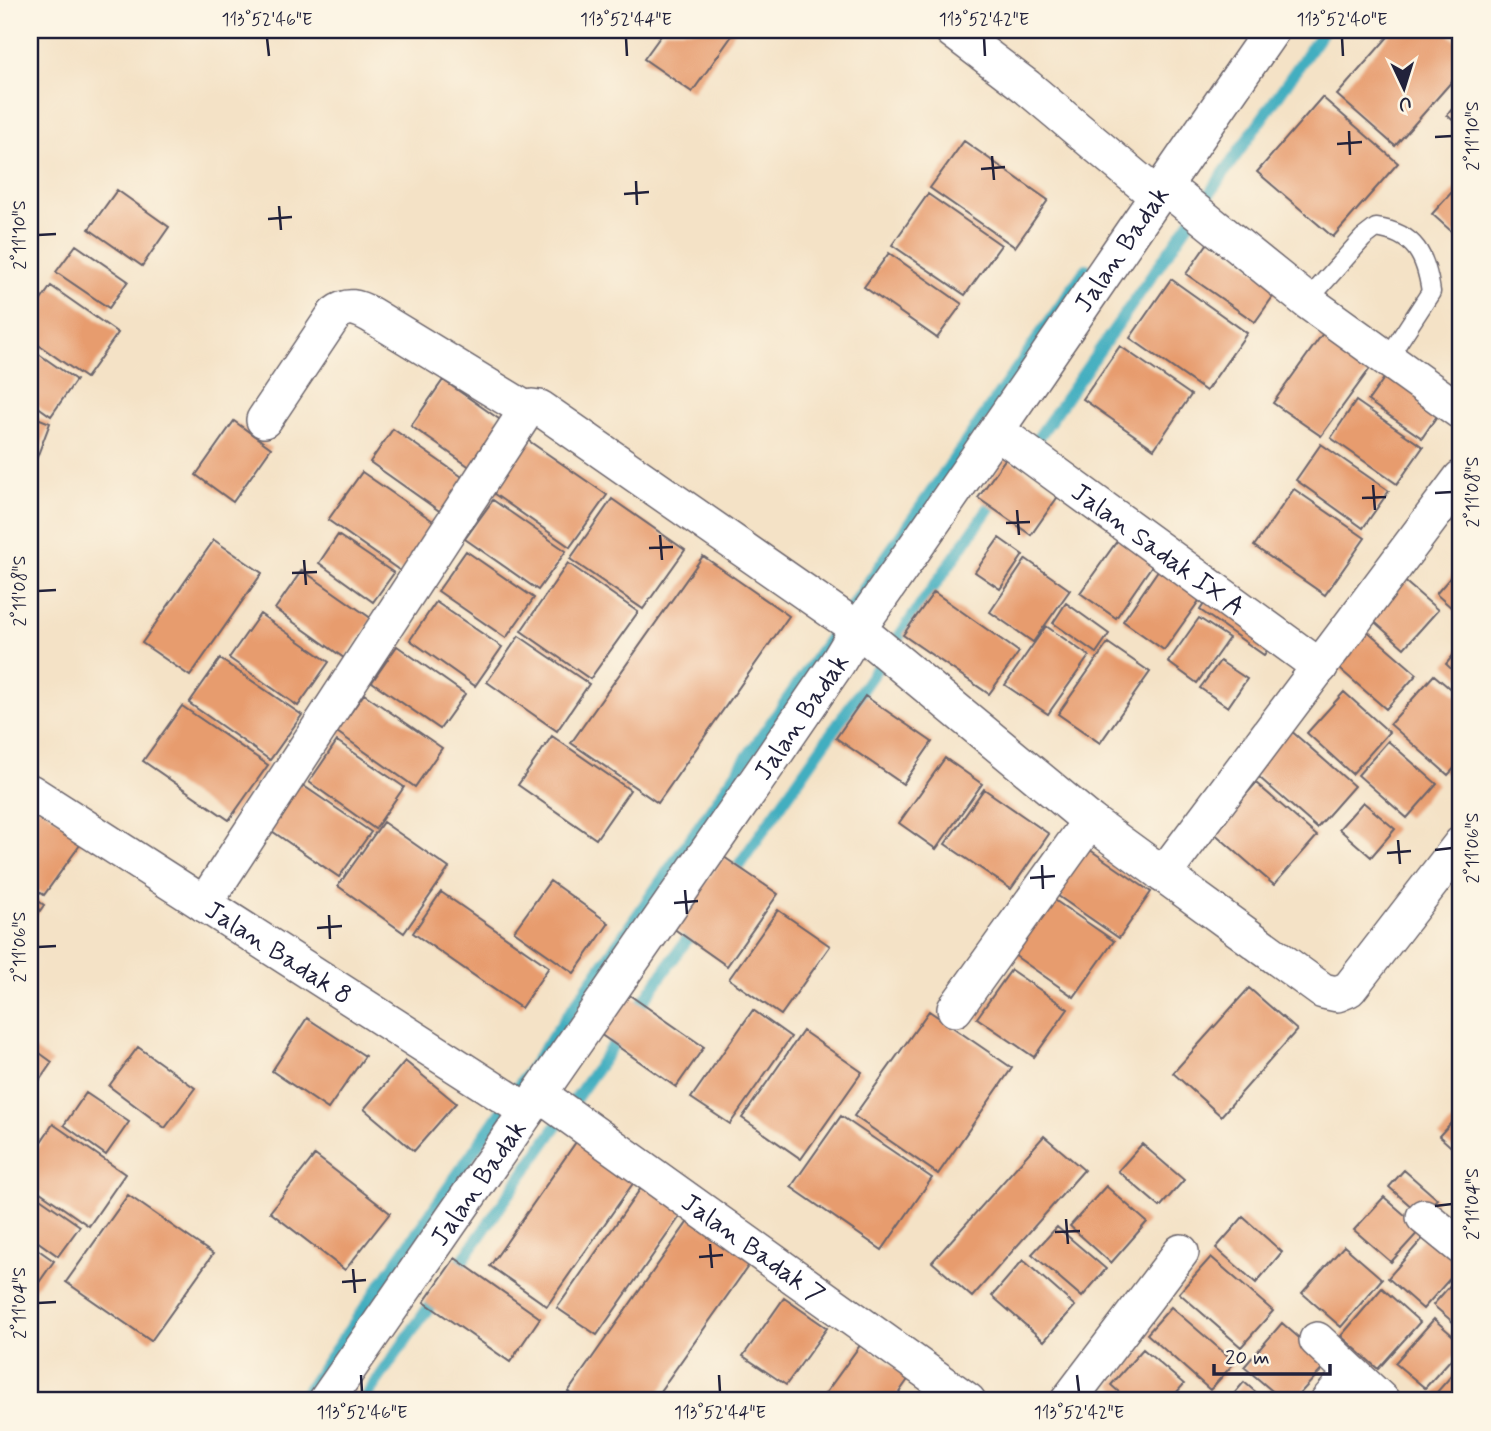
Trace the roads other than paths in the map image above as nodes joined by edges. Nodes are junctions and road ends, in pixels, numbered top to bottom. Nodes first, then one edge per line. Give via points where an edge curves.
1 (952, 30) edge
2 (1272, 30) edge
3 (1160, 190) junction
4 (1307, 301) junction
5 (1388, 358) junction
6 (527, 410) junction
7 (1461, 412) edge
8 (264, 420) dead end
9 (997, 431) junction
10 (1461, 478) edge
11 (858, 629) junction
12 (1320, 667) junction
13 (30, 792) edge
14 (1090, 821) junction
15 (1461, 844) edge
16 (1163, 875) junction
17 (204, 904) junction
18 (955, 1009) dead end
19 (533, 1102) junction
20 (1424, 1217) dead end
21 (1461, 1247) edge
22 (1181, 1252) dead end
23 (1317, 1340) dead end
24 (1352, 1373) junction
25 (326, 1401) edge
26 (968, 1401) edge
27 (1068, 1401) edge
28 (1328, 1401) edge
29 (1382, 1401) edge

1 - 3 street
2 - 3 street, Jalan Badak
3 - 4 street
3 - 9 street, Jalan Badak
4 - 5 street
4 - 5 lane via 1363,238 1376,228 1393,230 1419,249 1431,292
5 - 7 street
6 - 8 street via 358,307 344,307
6 - 11 street via 540,408
6 - 17 street
9 - 11 street, Jalan Badak
9 - 12 street, Jalan Sadak IX A
10 - 12 street
11 - 14 street
11 - 19 street, Jalan Badak
12 - 16 street
13 - 17 street, Jalan Badak 8
14 - 16 street
14 - 18 street
15 - 16 street via 1349,989 1337,994 1324,991
17 - 19 street, Jalan Badak 8
19 - 25 street, Jalan Badak
19 - 26 street, Jalan Badak 7
20 - 21 street
22 - 27 street
23 - 24 street
24 - 28 street
24 - 29 street

